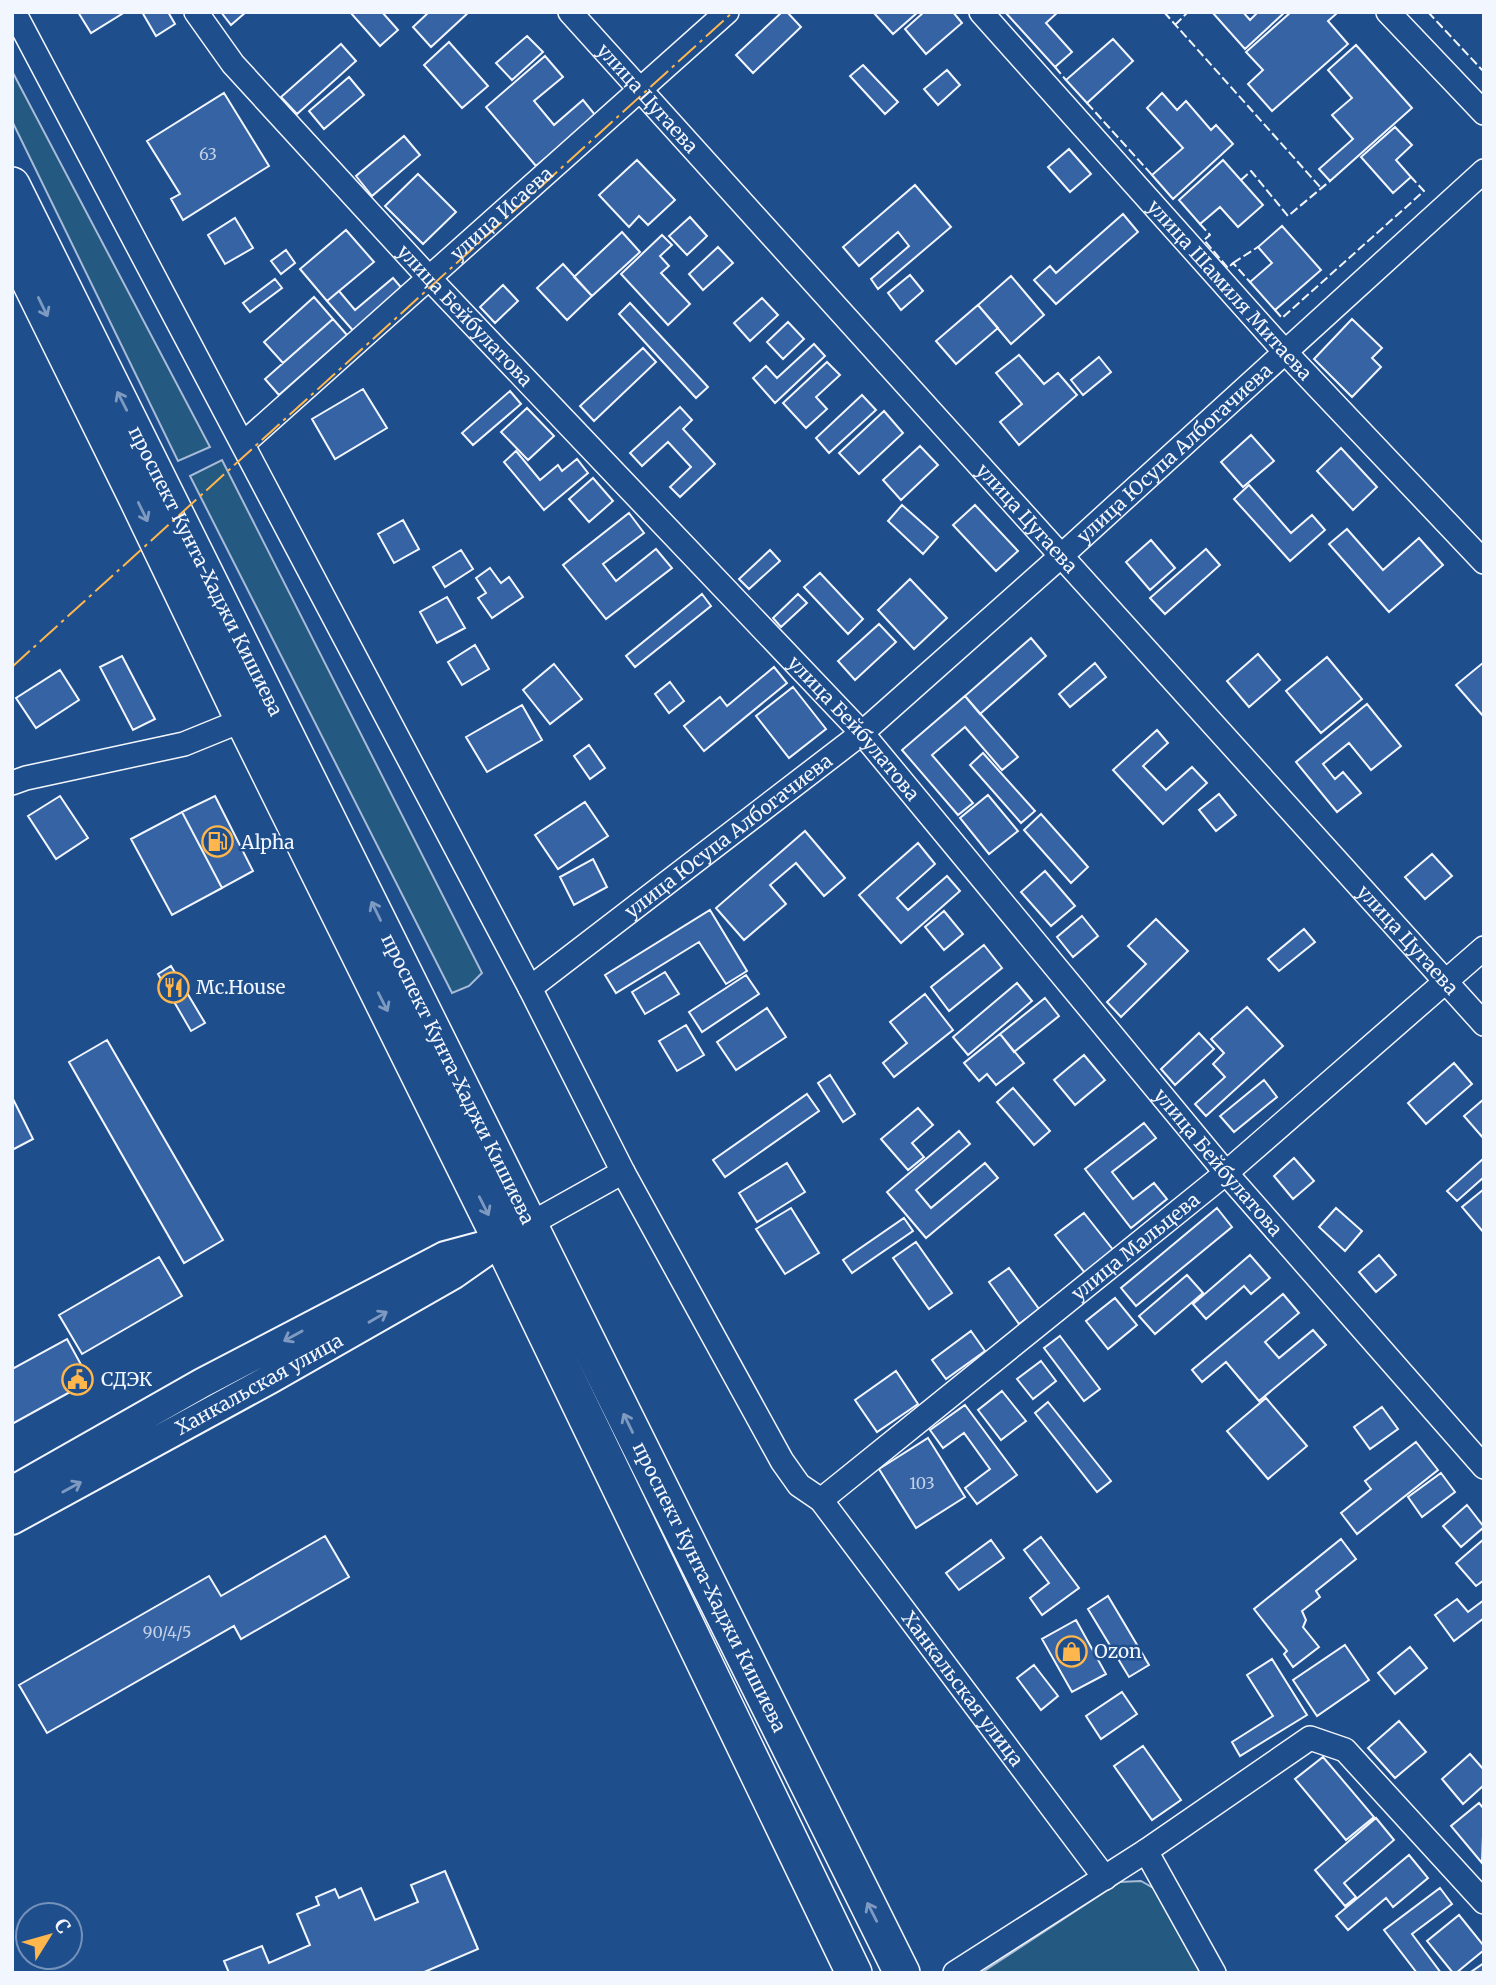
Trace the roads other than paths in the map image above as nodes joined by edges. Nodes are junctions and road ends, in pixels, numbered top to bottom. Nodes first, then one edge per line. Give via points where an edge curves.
1 (14, 12) edge
2 (197, 12) edge
3 (570, 12) edge
4 (727, 12) edge
5 (981, 12) edge
6 (1388, 12) edge
7 (639, 91) junction
8 (1484, 113) edge
9 (1484, 171) edge
10 (12, 185) edge
11 (13, 248) edge
12 (430, 279) junction
13 (1285, 352) junction
14 (244, 443) junction
15 (1060, 557) junction
16 (1484, 562) edge
17 (243, 720) junction
18 (862, 733) junction
19 (12, 783) edge
20 (329, 816) junction
21 (1484, 947) edge
22 (1444, 983) junction
23 (530, 988) junction
24 (1484, 1024) edge
25 (623, 1172) junction
26 (1226, 1173) junction
27 (516, 1233) junction
28 (1484, 1467) edge
29 (12, 1491) edge
30 (821, 1500) junction
31 (12, 1520) edge
32 (1146, 1851) junction
33 (1105, 1878) junction
34 (1484, 1902) edge
35 (854, 1973) edge
36 (902, 1973) edge
37 (955, 1973) edge
38 (1214, 1973) edge

1 - 14 street
2 - 12 street, улица Бейбулатова via 233,64
3 - 7 street, улица Цугаева
4 - 7 street, улица Исаева
5 - 13 street, улица Шамиля Митаева
6 - 8 street
7 - 12 street, улица Исаева
7 - 15 street, улица Цугаева
9 - 13 street, улица Юсупа Албогачиева
20 -> 10 main road, проспект Кунта-Хаджи Кишиева
11 -> 17 main road, проспект Кунта-Хаджи Кишиева
12 - 14 street, улица Исаева
12 - 18 street, улица Бейбулатова
13 - 15 street, улица Юсупа Албогачиева
13 - 16 street, улица Шамиля Митаева
14 - 23 street
15 - 18 street, улица Юсупа Албогачиева
15 - 22 street, улица Цугаева
17 - 19 street via 184,744
17 - 20 street
17 -> 27 main road, проспект Кунта-Хаджи Кишиева
18 - 23 street, улица Юсупа Албогачиева
18 - 26 street, улица Бейбулатова
27 -> 20 main road, проспект Кунта-Хаджи Кишиева
21 - 22 street, улица Мальцева
22 - 24 street, улица Цугаева
22 - 26 street, улица Мальцева
23 - 25 street
25 - 27 street
25 - 30 street via 782,1461 799,1485
26 - 28 street, улица Бейбулатова
26 - 30 street, улица Мальцева
27 -> 29 street, Ханкальская улица via 445,1256 202,1383
31 -> 27 street, Ханкальская улица via 270,1379 454,1274
27 - 35 main road, проспект Кунта-Хаджи Кишиева
36 -> 27 main road, проспект Кунта-Хаджи Кишиева via 695,1561
30 - 33 street, Ханкальская улица
32 - 33 street
32 - 34 street via 1310,1738 1345,1750
32 - 38 street
33 - 37 street

